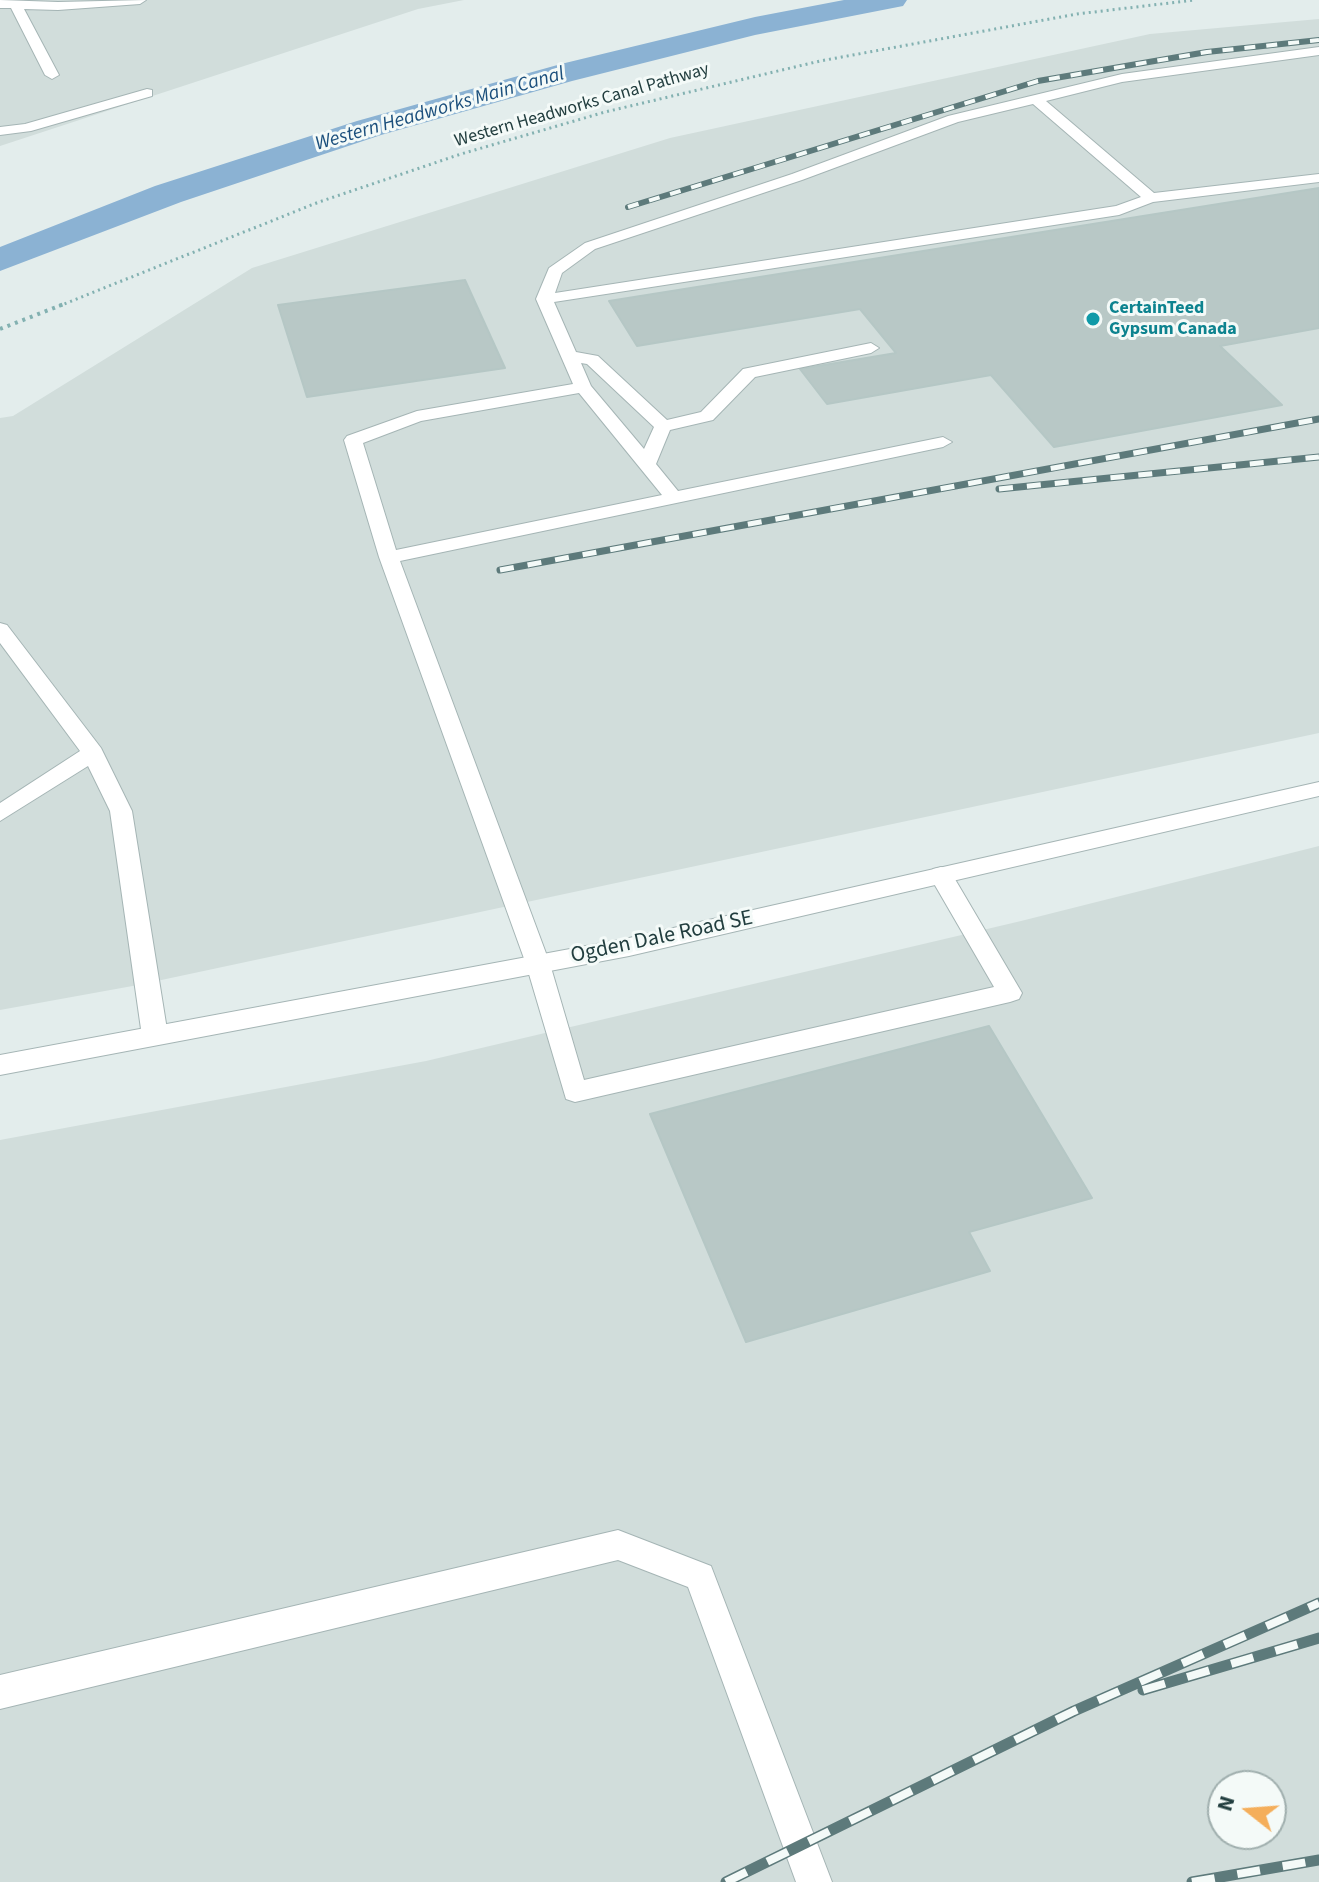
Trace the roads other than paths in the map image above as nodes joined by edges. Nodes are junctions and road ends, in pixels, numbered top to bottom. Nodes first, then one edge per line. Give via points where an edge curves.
1 (140, 0) edge
2 (0, 4) edge
3 (16, 6) junction
4 (1319, 51) edge
5 (52, 75) dead end
6 (147, 93) dead end
7 (1036, 99) junction
8 (0, 131) edge
9 (1319, 178) edge
10 (1151, 198) junction
11 (544, 299) junction
12 (871, 348) dead end
13 (569, 356) junction
14 (583, 387) junction
15 (663, 426) junction
16 (943, 442) dead end
17 (647, 463) junction
18 (675, 499) junction
19 (389, 557) junction
20 (0, 629) edge
21 (93, 753) junction
22 (1319, 789) edge
23 (0, 813) edge
24 (941, 875) junction
25 (538, 964) junction
26 (155, 1036) junction
27 (0, 1065) edge
28 (0, 1692) edge
29 (814, 1882) edge

1 - 3 street
2 - 3 street
3 - 5 street
4 - 7 street via 1122,78
6 - 8 street
7 - 10 street
7 - 11 street via 953,119 590,246 555,271
9 - 10 street
10 - 11 street via 1119,210
11 - 13 street
12 - 15 street via 749,373 707,416
13 - 14 street
13 - 15 street via 592,360
14 - 17 street
14 - 19 street via 417,416 353,440
15 - 17 street
16 - 18 street
17 - 18 street
18 - 19 street
19 - 25 street
20 - 21 street
21 - 23 street
21 - 26 street via 121,811
22 - 24 street, Ogden Dale Road SE
24 - 25 street, Ogden Dale Road SE
24 - 25 street via 1010,993 575,1092
25 - 26 street, Ogden Dale Road SE
26 - 27 street, Ogden Dale Road SE
28 - 29 street via 618,1545 700,1577

